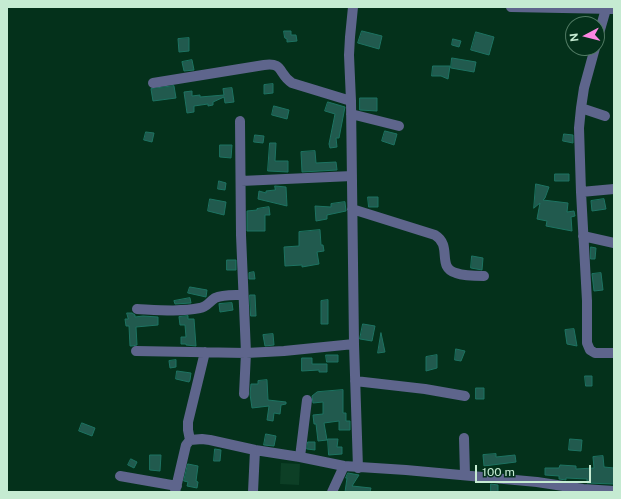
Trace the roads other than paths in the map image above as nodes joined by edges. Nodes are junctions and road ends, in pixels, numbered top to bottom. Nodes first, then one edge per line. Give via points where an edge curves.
1 (353, 7) edge
2 (511, 7) edge
3 (542, 7) edge
4 (610, 9) edge
5 (605, 21) edge
6 (593, 56) edge
7 (153, 83) dead end
8 (351, 101) junction
9 (581, 108) junction
10 (351, 114) junction
11 (605, 116) dead end
12 (240, 121) dead end
13 (399, 126) dead end
14 (352, 176) junction
15 (241, 181) junction
16 (614, 189) edge
17 (581, 192) junction
18 (352, 209) junction
19 (583, 236) junction
20 (614, 243) edge
21 (484, 276) dead end
22 (243, 295) junction
23 (138, 309) dead end
24 (354, 344) junction
25 (136, 351) dead end
26 (205, 352) junction
27 (246, 353) junction
28 (614, 353) edge
29 (355, 381) junction
30 (244, 394) dead end
31 (465, 396) dead end
32 (307, 400) dead end
33 (464, 438) dead end
34 (190, 440) junction
35 (255, 450) junction
36 (300, 457) junction
37 (344, 466) junction
38 (358, 468) junction
39 (465, 475) junction
40 (120, 476) dead end
41 (176, 489) edge
42 (583, 490) edge
43 (614, 491) edge
44 (253, 492) edge
45 (332, 492) edge

1 - 8 street via 350,37
2 - 3 street
3 - 4 street
4 - 5 street
6 - 9 street
7 - 8 street via 275,64 286,80 292,83
8 - 10 street
9 - 11 street
9 - 17 street
10 - 13 street
10 - 14 street
12 - 15 street
14 - 15 street
14 - 18 street
15 - 22 street
16 - 17 street
17 - 19 street
18 - 21 street via 435,235 443,242 445,261 451,271
18 - 24 street
19 - 20 street
19 - 28 street via 587,343 595,354
22 - 23 street via 217,297 208,306 199,309
22 - 27 street
24 - 27 street
24 - 29 street
25 - 26 street
26 - 27 street
26 - 34 street via 190,409
27 - 30 street
29 - 31 street
29 - 38 street
32 - 36 street
33 - 39 street
34 - 35 street via 206,439
34 - 41 street via 184,450
35 - 36 street
35 - 44 street
36 - 37 street
37 - 38 street
37 - 45 street
38 - 39 street
39 - 42 street via 537,482
40 - 41 street
42 - 43 street

